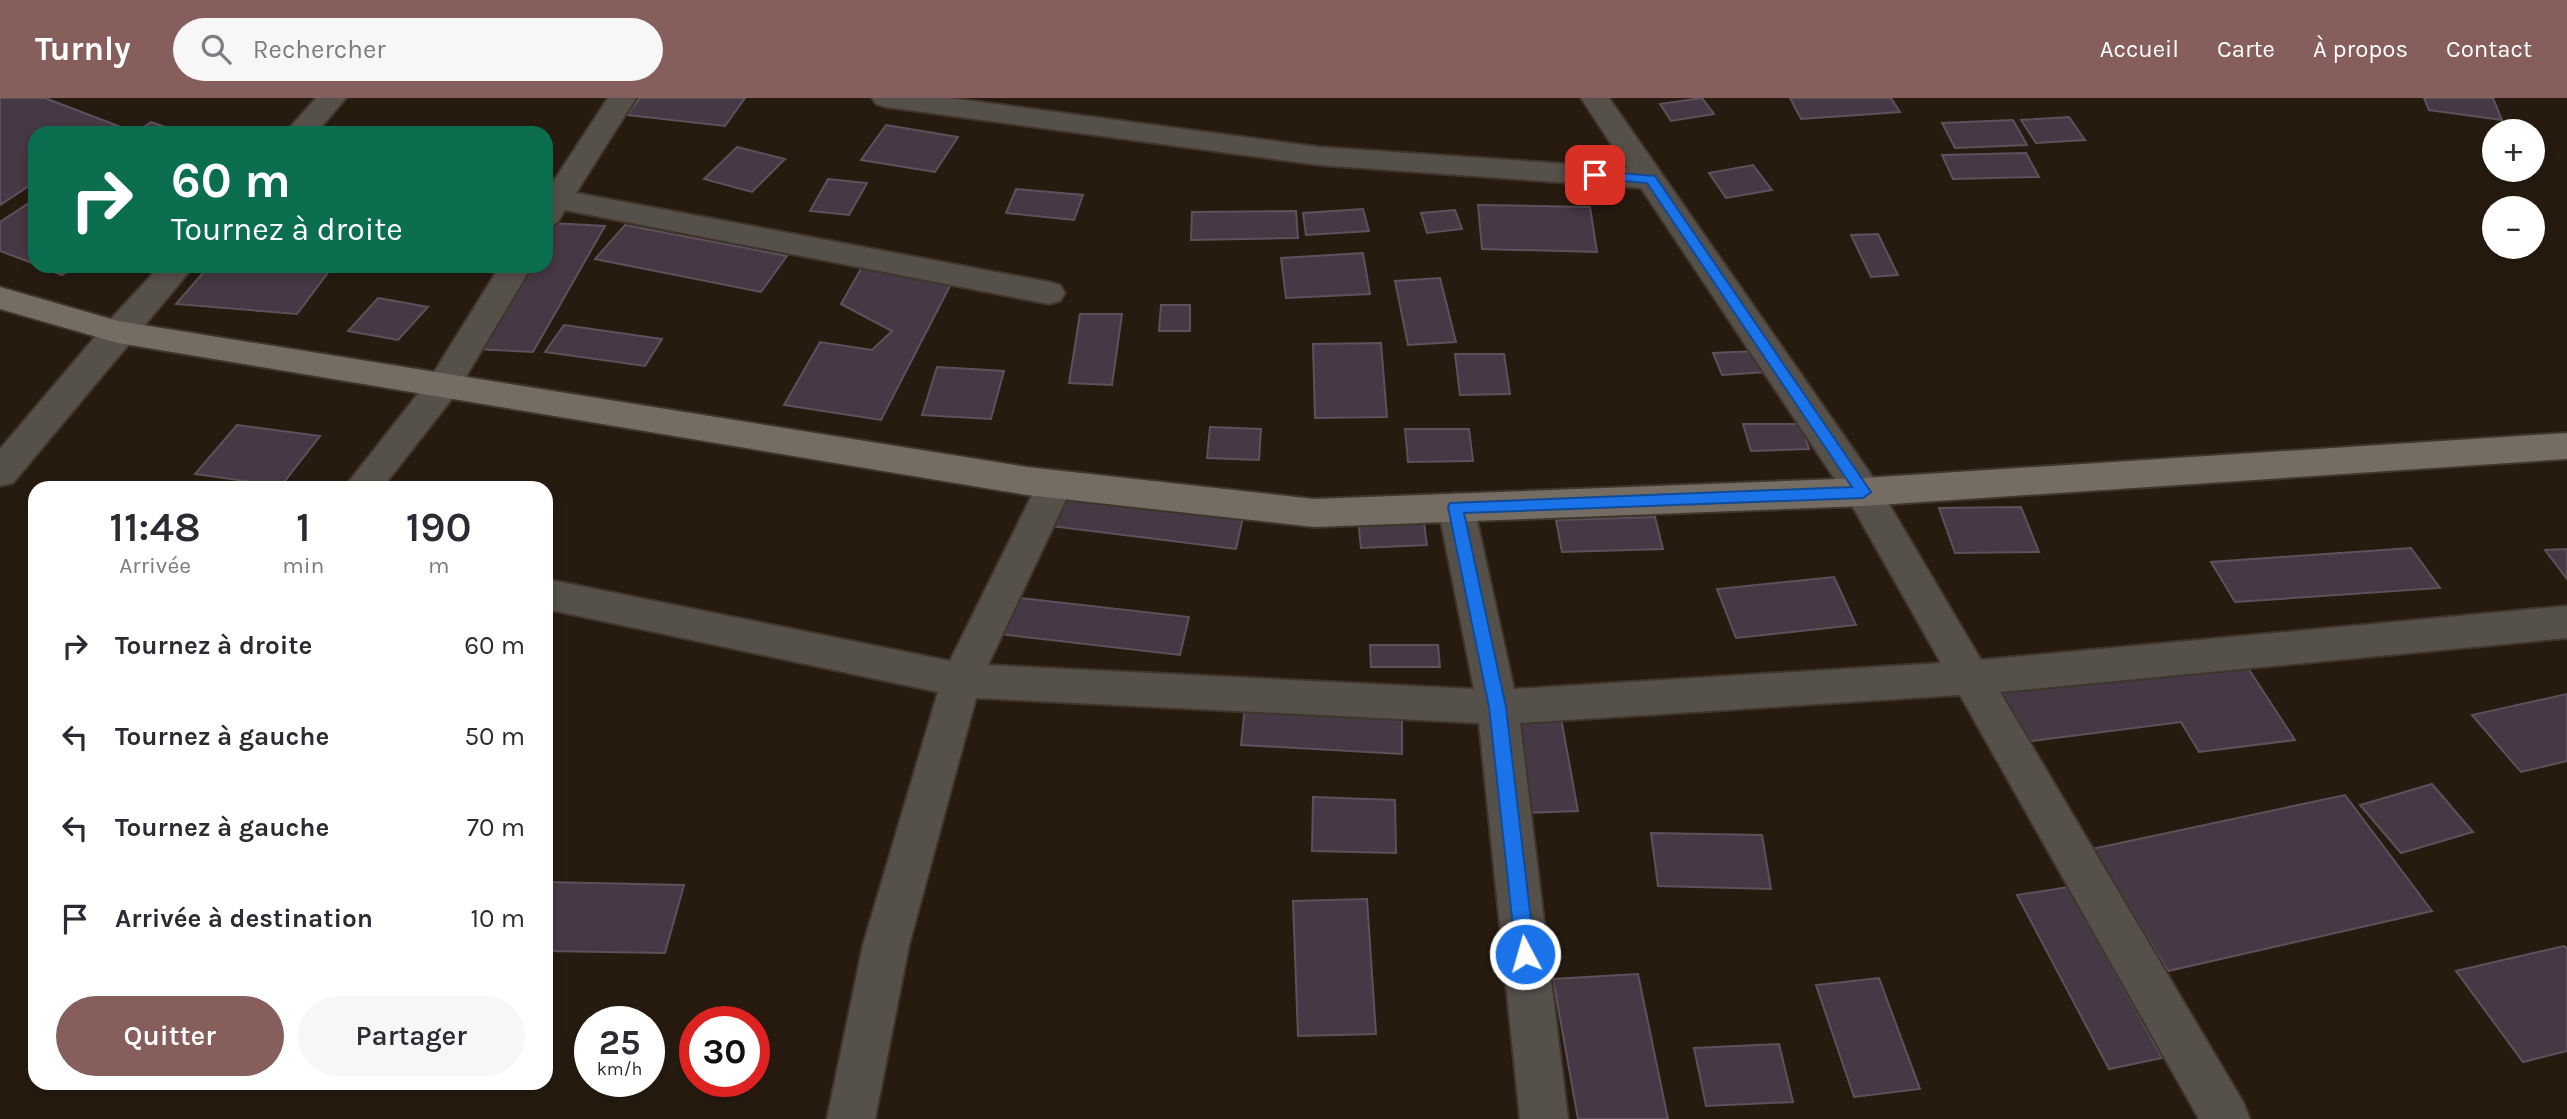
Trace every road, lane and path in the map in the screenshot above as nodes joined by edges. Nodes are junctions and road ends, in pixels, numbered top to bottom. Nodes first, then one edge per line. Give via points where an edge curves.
1 (332, 98) edge
2 (622, 98) edge
3 (886, 98) edge
4 (1595, 98) edge
5 (306, 126) edge
6 (1651, 179) junction
7 (553, 200) edge
8 (553, 205) edge
9 (172, 273) edge
10 (512, 273) edge
11 (1049, 293) dead end
12 (0, 298) edge
13 (118, 332) junction
14 (443, 386) junction
15 (2567, 446) edge
16 (0, 473) edge
17 (368, 481) edge
18 (1055, 485) junction
19 (1863, 492) junction
20 (1456, 507) junction
21 (553, 595) edge
22 (2567, 622) edge
23 (1971, 678) junction
24 (961, 680) junction
25 (1498, 707) junction
26 (851, 1119) edge
27 (1544, 1119) edge
28 (2226, 1119) edge

1 - 5 street
2 - 7 street
3 - 6 street via 1319,156
4 - 6 street
6 - 19 street
8 - 11 street
9 - 13 street
10 - 14 street
12 - 13 street
13 - 14 street
13 - 16 street
14 - 17 street
14 - 18 street
15 - 19 street
18 - 20 street via 1314,513
18 - 24 street
19 - 20 street
19 - 23 street
20 - 25 street
21 - 24 street
22 - 23 street
23 - 25 street
23 - 28 street
24 - 25 street
24 - 26 street via 886,945
25 - 27 street

